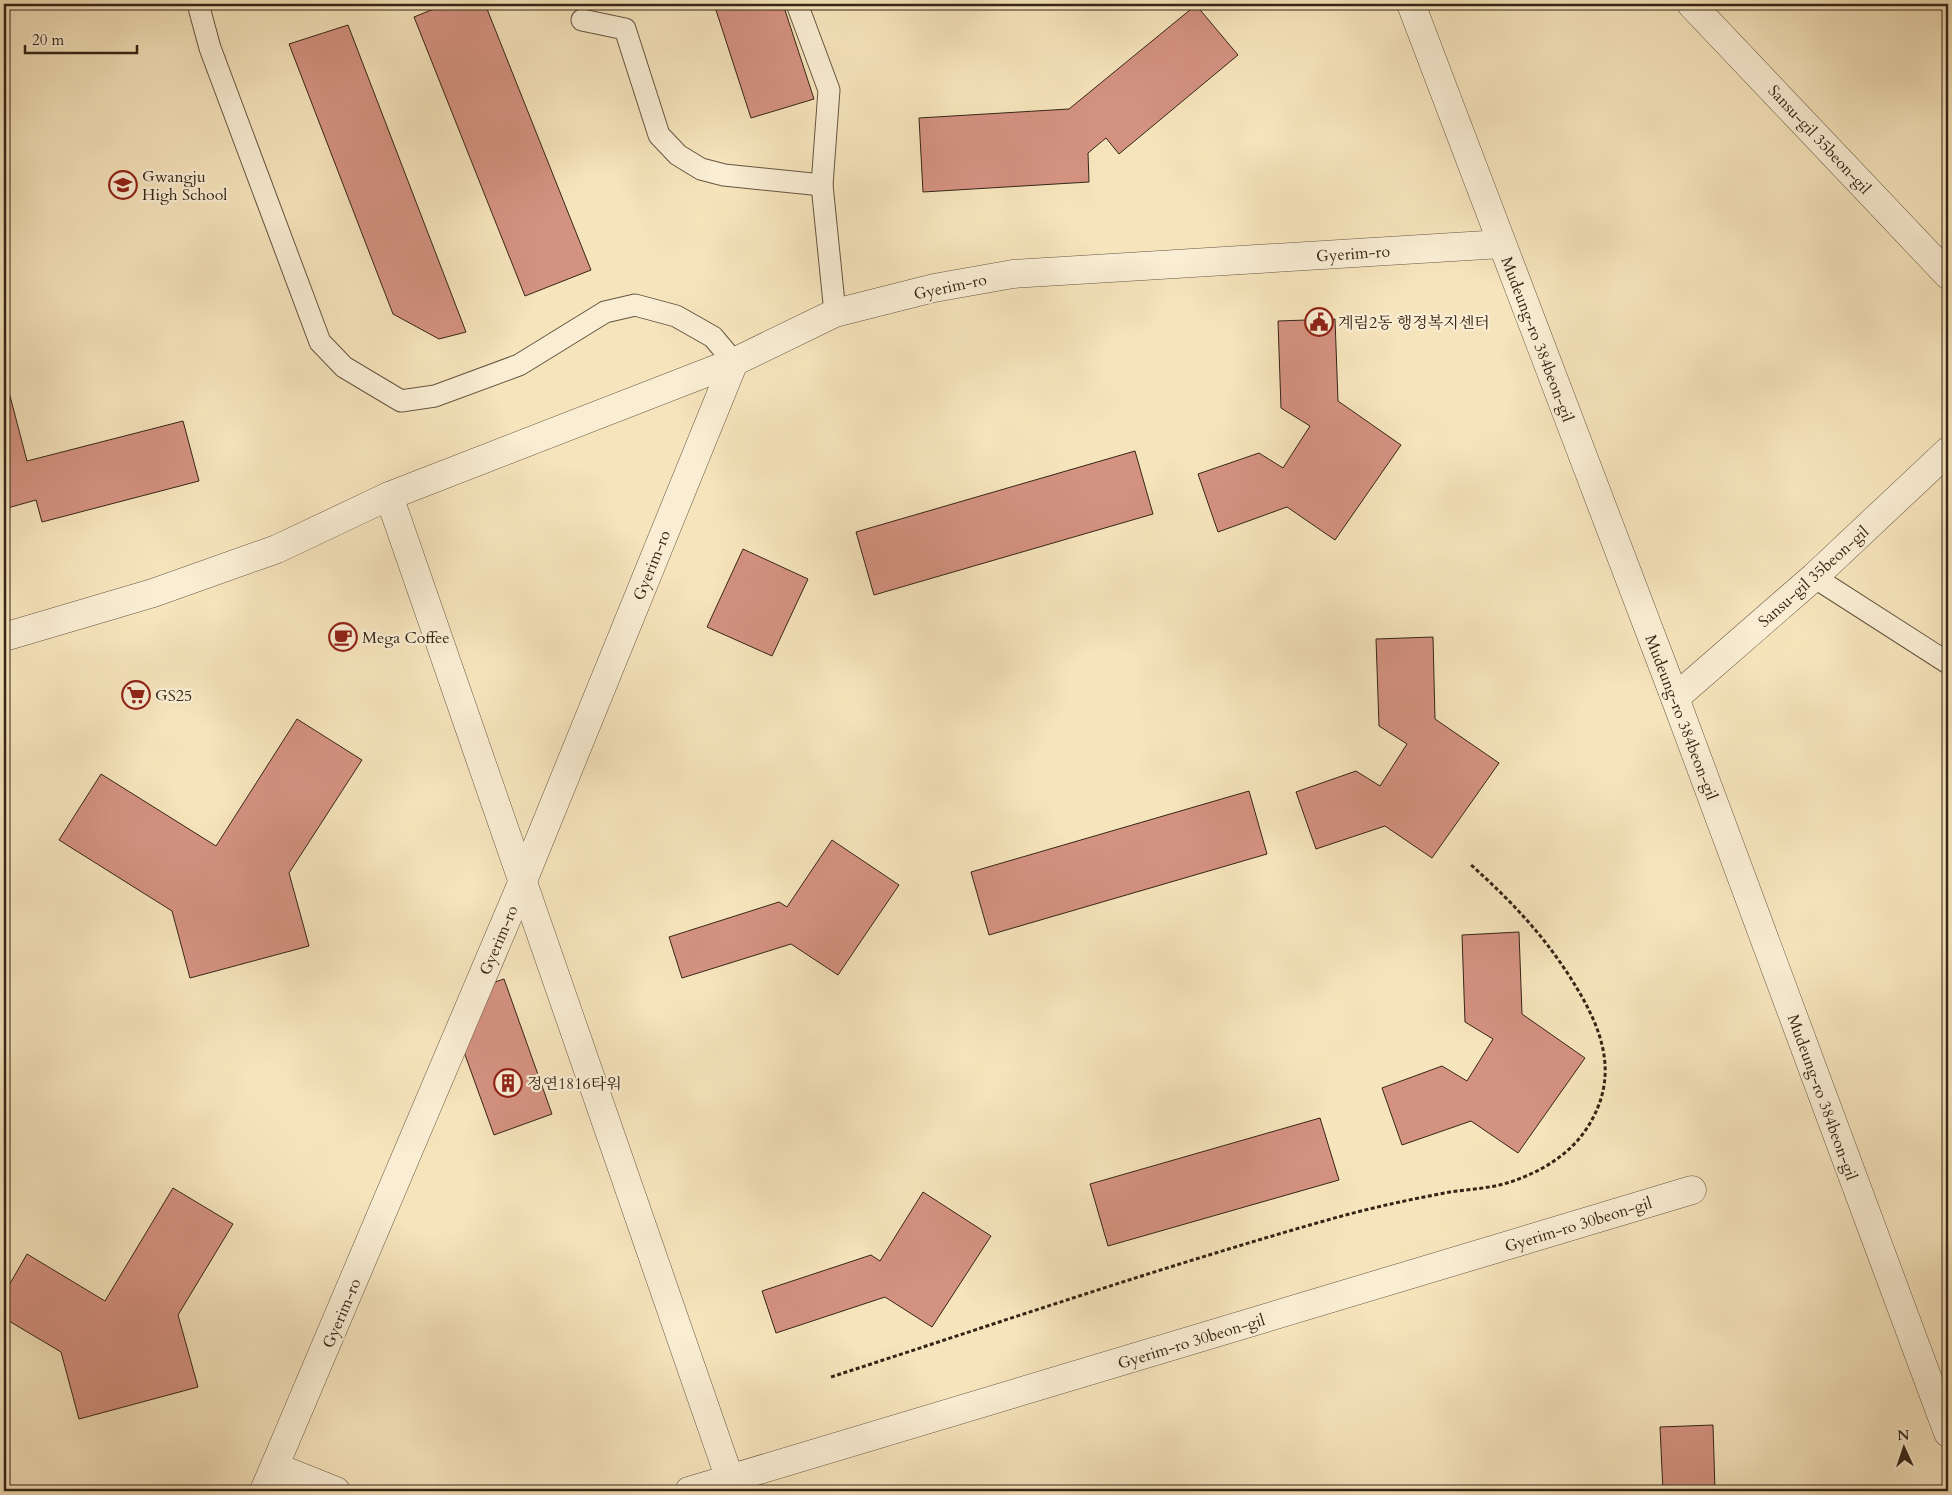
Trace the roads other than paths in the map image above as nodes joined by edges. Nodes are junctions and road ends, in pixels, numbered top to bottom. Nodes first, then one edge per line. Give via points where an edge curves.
1 (198, 4) edge
2 (797, 4) edge
3 (1411, 4) edge
4 (1692, 4) edge
5 (582, 20) dead end
6 (822, 185) junction
7 (1502, 244) junction
8 (1948, 275) edge
9 (835, 313) junction
10 (734, 362) junction
11 (1948, 452) edge
12 (388, 496) junction
13 (1814, 577) junction
14 (4, 637) edge
15 (1948, 663) edge
16 (1675, 698) junction
17 (522, 883) junction
18 (1692, 1190) dead end
19 (1948, 1432) edge
20 (276, 1467) junction
21 (732, 1486) edge
22 (264, 1491) edge
23 (336, 1491) edge
24 (689, 1491) edge

1 - 10 lane via 210,48 320,342 344,367 401,401 435,396 518,365 605,312 635,305 676,316 713,337
2 - 6 lane via 829,90
3 - 7 street, Mudeung-ro 384beon-gil
4 - 8 street, Sansu-gil 35beon-gil
5 - 6 lane via 624,29 659,135 678,155 701,169 724,175
6 - 9 lane
7 - 9 street, Gyerim-ro via 1013,274 934,288
7 - 16 street, Mudeung-ro 384beon-gil
9 - 10 street, Gyerim-ro
10 - 12 street
10 - 17 street, Gyerim-ro
11 - 13 street, Sansu-gil 35beon-gil
12 - 14 street via 277,548 153,593
12 - 17 street
13 - 15 lane
13 - 16 street, Sansu-gil 35beon-gil
16 - 19 street, Mudeung-ro 384beon-gil
17 - 20 street, Gyerim-ro
17 - 21 street
18 - 21 street, Gyerim-ro 30beon-gil
20 - 22 street, Gyerim-ro
20 - 23 street
21 - 24 street, Gyerim-ro 30beon-gil

